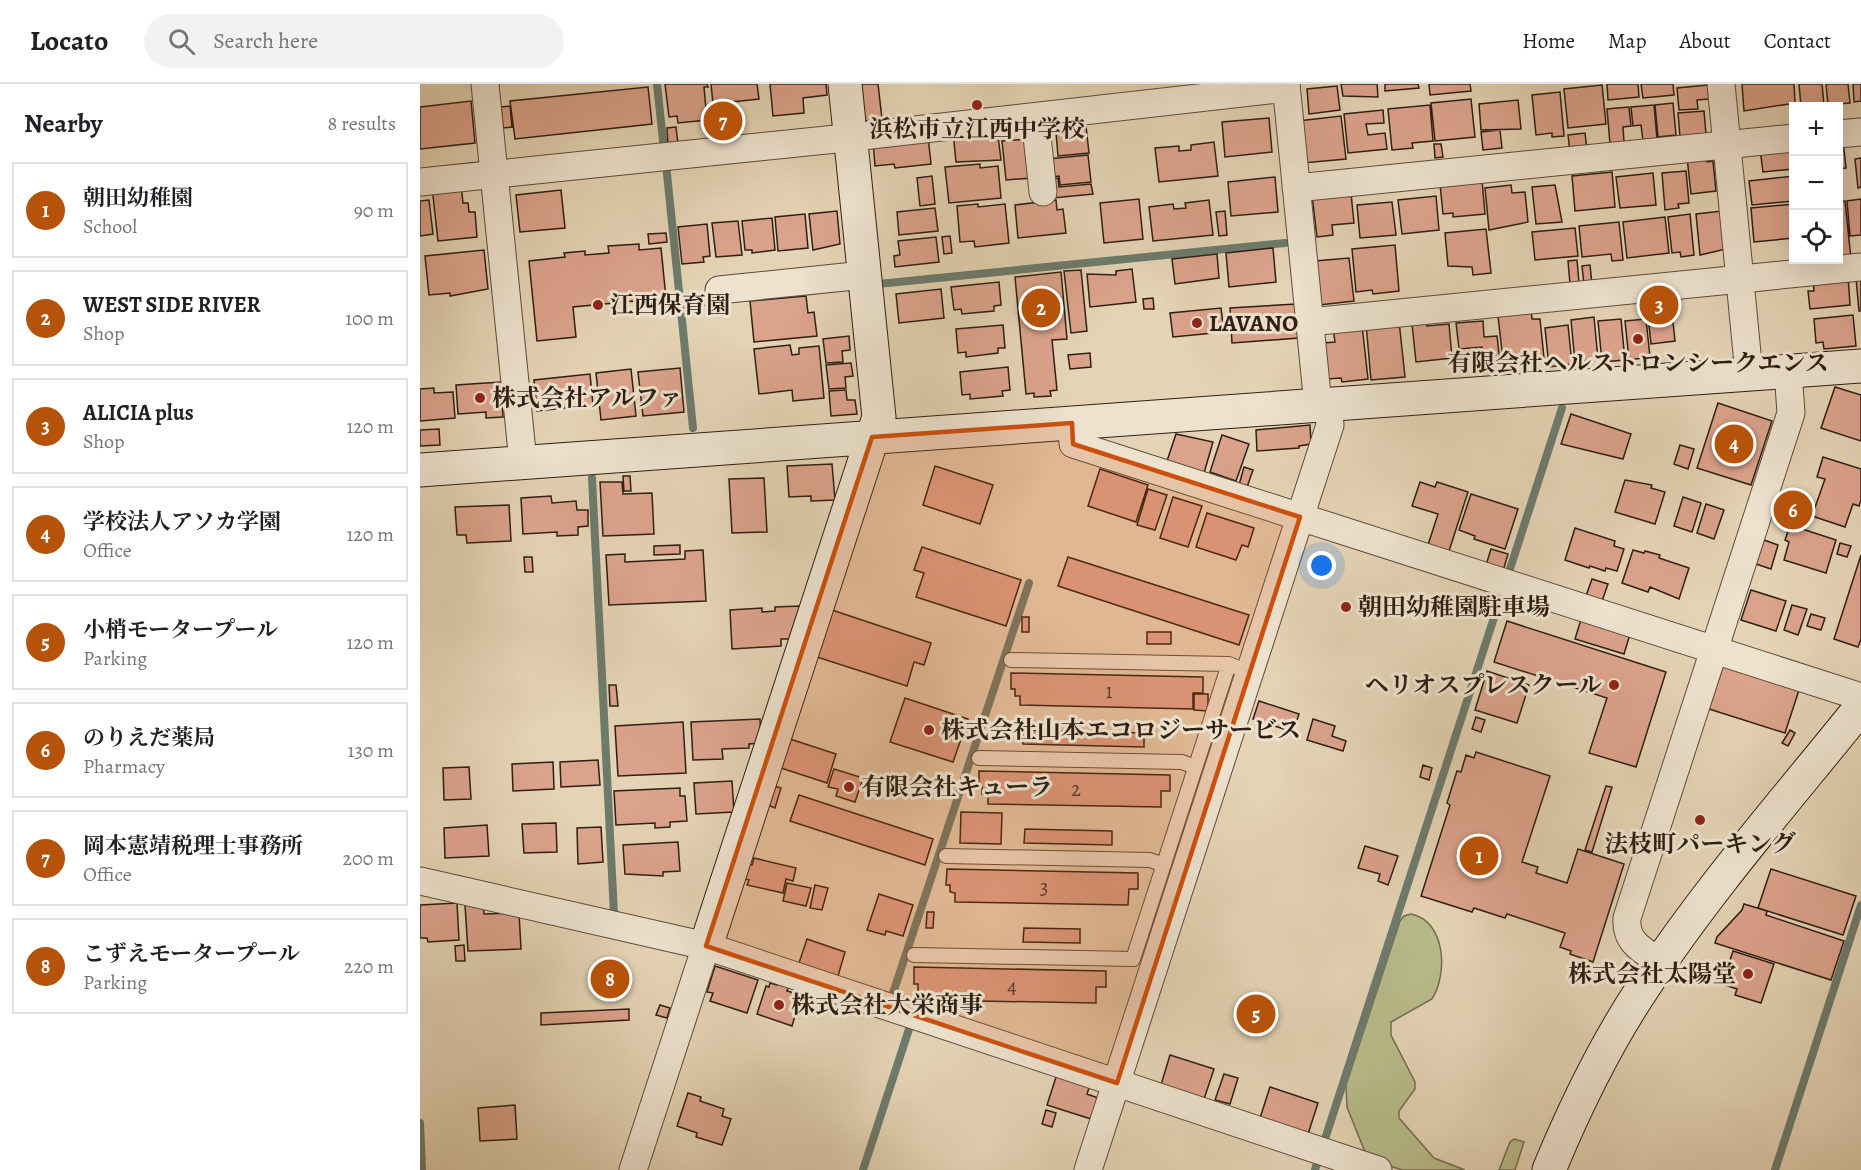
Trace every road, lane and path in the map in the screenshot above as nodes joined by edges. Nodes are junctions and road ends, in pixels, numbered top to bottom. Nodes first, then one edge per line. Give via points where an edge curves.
1 (485, 84) edge
2 (845, 84) edge
3 (1720, 84) edge
4 (1286, 86) edge
5 (1035, 117) junction
6 (1861, 132) edge
7 (1843, 134) edge
8 (850, 138) junction
9 (1789, 139) edge
10 (1727, 145) junction
11 (494, 174) junction
12 (420, 182) edge
13 (1296, 188) junction
14 (1043, 192) dead end
15 (1861, 267) edge
16 (864, 275) junction
17 (1740, 280) junction
18 (719, 290) dead end
19 (1310, 322) junction
20 (1861, 366) edge
21 (1788, 371) junction
22 (1749, 374) junction
23 (1323, 405) junction
24 (1071, 423) junction
25 (872, 437) junction
26 (523, 462) junction
27 (420, 470) edge
28 (1300, 517) junction
29 (1714, 650) junction
30 (1011, 660) dead end
31 (1239, 668) junction
32 (1861, 697) edge
33 (1861, 707) edge
34 (979, 758) dead end
35 (1196, 767) junction
36 (946, 856) dead end
37 (1164, 865) junction
38 (420, 881) edge
39 (706, 946) junction
40 (914, 955) dead end
41 (1660, 962) junction
42 (1117, 1083) junction
43 (633, 1170) edge
44 (1088, 1170) edge
45 (1378, 1170) edge
46 (1549, 1170) edge

1 - 11 street
2 - 8 street
3 - 10 street
4 - 5 street
4 - 13 street
5 - 8 street
5 - 14 street
6 - 7 street
8 - 11 street
8 - 16 street
9 - 10 street
10 - 13 street
10 - 17 street
11 - 12 street
11 - 26 street
13 - 19 street
15 - 17 street
16 - 18 street
16 - 25 street via 879,417
17 - 19 street
17 - 22 street
19 - 23 street
20 - 21 street
21 - 22 street
21 - 29 street via 1791,413
22 - 23 street
23 - 24 street
23 - 28 street via 1330,425
24 - 25 street
24 - 28 street via 1073,444
25 - 26 street
25 - 39 street
26 - 27 street
28 - 29 street
28 - 31 street
29 - 32 street
29 - 41 street via 1627,918 1629,938
30 - 31 lane
31 - 35 lane
31 - 42 street
33 - 41 street
34 - 35 lane via 1182,762
35 - 37 lane
36 - 37 lane via 1150,860
37 - 40 lane via 1133,959
38 - 39 street
39 - 42 street
39 - 43 street
41 - 46 street via 1604,1052
42 - 44 street
42 - 45 street

